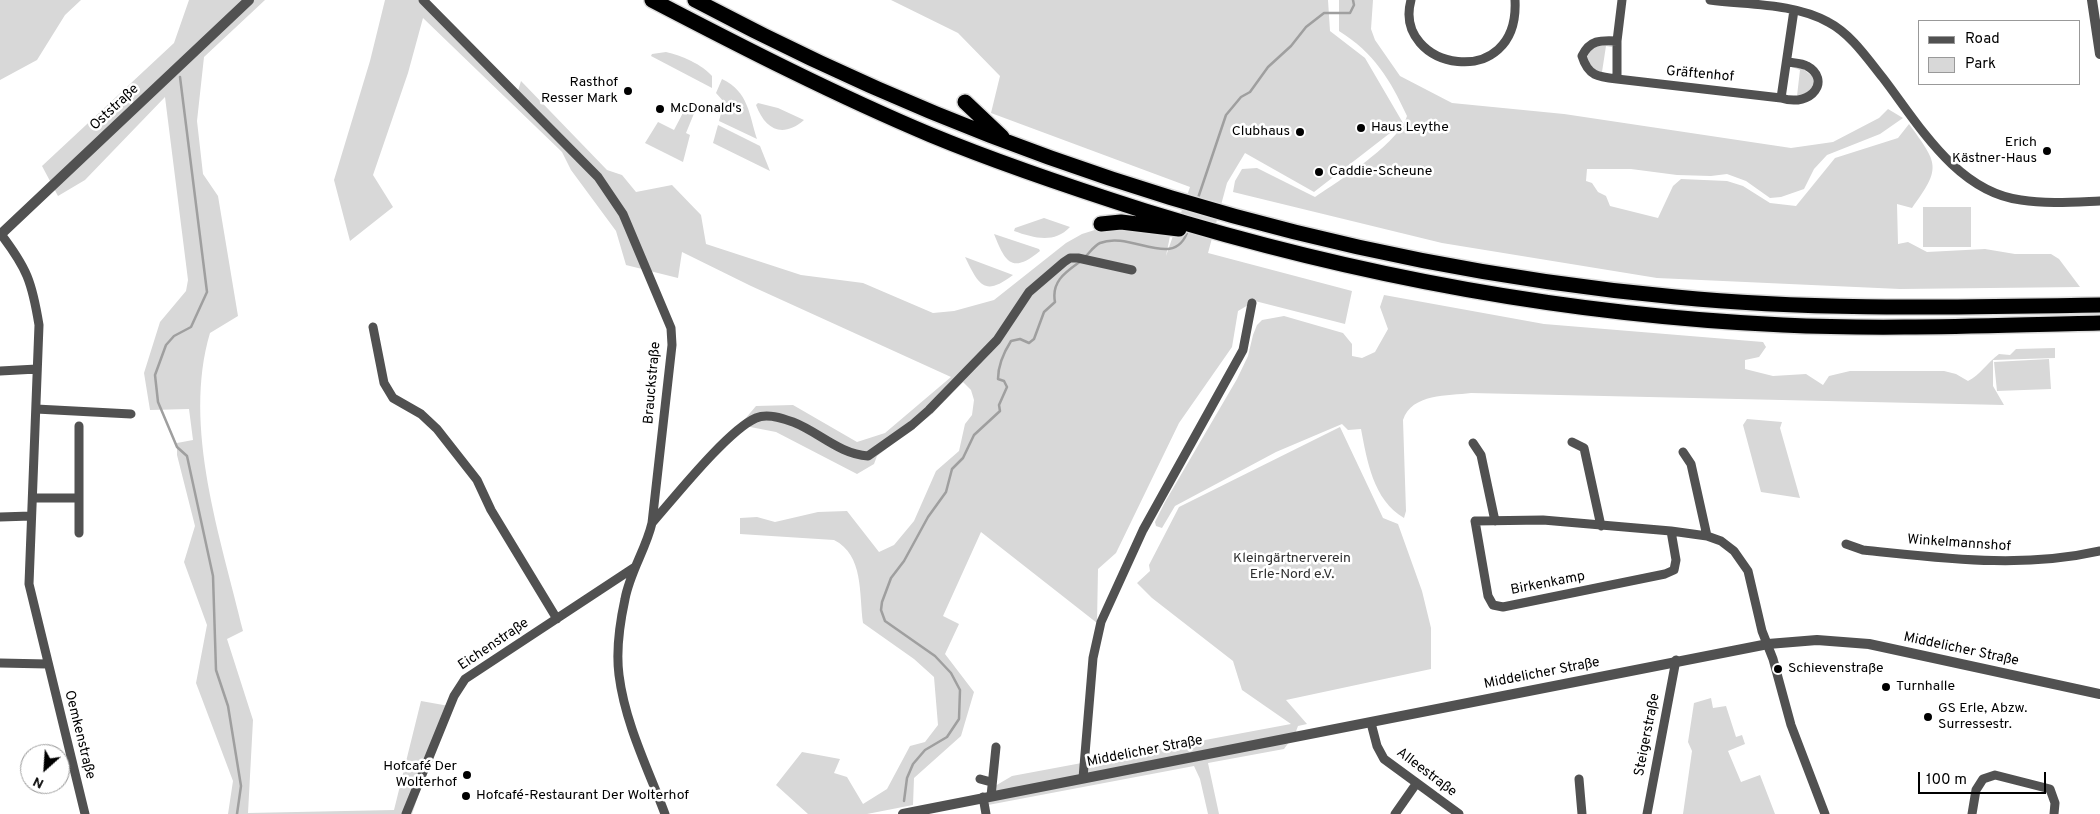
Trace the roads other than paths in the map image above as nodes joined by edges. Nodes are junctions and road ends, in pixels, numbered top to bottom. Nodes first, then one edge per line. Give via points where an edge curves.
1 (249, 0) edge
2 (423, 0) edge
3 (652, 0) edge
4 (695, 0) edge
5 (1411, 0) edge
6 (1515, 0) edge
7 (1622, 0) edge
8 (1710, 0) edge
9 (2092, 0) edge
10 (1794, 10) junction
11 (1617, 41) junction
12 (2100, 54) edge
13 (1788, 62) junction
14 (1617, 79) junction
15 (1782, 98) junction
16 (965, 102) dead end
17 (1011, 145) junction
18 (2100, 202) edge
19 (1101, 224) dead end
20 (1177, 225) junction
21 (0, 234) edge
22 (1132, 270) dead end
23 (1252, 303) dead end
24 (2100, 305) edge
25 (2100, 323) edge
26 (372, 327) dead end
27 (37, 369) junction
28 (0, 370) edge
29 (36, 409) junction
30 (130, 414) dead end
31 (79, 426) dead end
32 (1572, 442) dead end
33 (1473, 443) dead end
34 (1683, 452) dead end
35 (33, 498) junction
36 (78, 498) junction
37 (32, 516) junction
38 (0, 517) edge
39 (1495, 522) junction
40 (652, 523) junction
41 (1601, 526) junction
42 (1670, 531) junction
43 (79, 533) dead end
44 (1707, 536) junction
45 (1846, 544) dead end
46 (2100, 551) edge
47 (635, 568) junction
48 (557, 619) junction
49 (1768, 644) junction
50 (1676, 660) junction
51 (0, 663) edge
52 (47, 664) junction
53 (2100, 694) edge
54 (1371, 723) junction
55 (996, 748) dead end
56 (1083, 778) junction
57 (980, 779) dead end
58 (1579, 779) dead end
59 (991, 782) junction
60 (1416, 784) junction
61 (987, 797) junction
62 (85, 814) edge
63 (406, 814) edge
64 (665, 814) edge
65 (903, 814) edge
66 (986, 814) edge
67 (1395, 814) edge
68 (1459, 814) edge
69 (1582, 814) edge
70 (1647, 814) edge
71 (1825, 814) edge
72 (1972, 814) edge
73 (2054, 814) edge

1 - 21 street, Oststraße
2 - 40 street, Brauckstraße via 598,177 622,214 671,328 672,345
3 - 20 highway via 836,93 932,136
4 - 17 highway via 845,75
5 - 6 street via 1409,15 1424,47 1452,63 1464,64 1488,56 1506,40 1515,14
7 - 11 street
8 - 10 street
9 - 12 street
10 - 13 street
10 - 18 street via 1827,21 1848,37 1955,168 1989,192 2020,200
11 - 14 street
11 - 14 street, Gräftenhof via 1592,42 1582,56 1587,70 1596,77
13 - 15 street
13 - 15 street, Gräftenhof via 1806,65 1814,71 1816,88 1812,96 1802,101
14 - 15 street, Gräftenhof
16 - 17 highway
17 - 24 highway via 1091,174 1228,216 1442,266 1531,281 1680,298 1848,307
19 - 20 highway
20 - 25 highway via 1320,260 1438,284 1527,300 1677,317 1782,325 1884,327
21 - 27 street, Oemkenstraße via 20,260 33,289 39,325
22 - 40 street via 1078,258 1064,262 1029,292 997,340 929,410 868,456 849,453 792,422 770,415 757,417 724,443
23 - 56 street via 1243,350 1143,530 1101,622 1093,658
26 - 48 street via 384,383 393,398 421,414 477,480 491,510
27 - 28 street
27 - 29 street, Oemkenstraße
29 - 30 street
29 - 35 street, Oemkenstraße
31 - 36 street
32 - 41 street via 1584,448
33 - 39 street via 1481,455
34 - 44 street via 1691,464
35 - 36 street
35 - 37 street, Oemkenstraße
36 - 43 street
37 - 38 street
37 - 52 street, Oemkenstraße via 29,584
39 - 41 street, Birkenkamp via 1543,520
39 - 42 street, Birkenkamp via 1475,521 1488,596 1493,604 1503,607 1674,570 1676,560
40 - 47 street, Brauckstraße
41 - 42 street, Birkenkamp
42 - 44 street, Birkenkamp
44 - 49 street, Birkenkamp via 1734,551 1748,571
45 - 46 street, Winkelmannshof via 1863,550 1984,562 2058,559
47 - 48 street, Eichenstraße
47 - 64 street, Brauckstraße via 625,598 619,674 627,710
48 - 63 street, Eichenstraße via 465,679 454,696
49 - 50 street, Middelicher Straße
49 - 53 street, Middelicher Straße via 1817,640 1869,644
49 - 71 street via 1791,725
50 - 54 street, Middelicher Straße
50 - 70 street, Steigerstraße
51 - 52 street
52 - 62 street, Oemkenstraße
54 - 56 street, Middelicher Straße
54 - 60 street, Alleestraße via 1384,759
55 - 59 street
56 - 61 street, Middelicher Straße
57 - 59 street
58 - 69 street
59 - 61 street
60 - 67 street
60 - 68 street, Alleestraße
61 - 65 street, Middelicher Straße
61 - 66 street
72 - 73 street via 1976,790 1982,779 1995,775 2050,789 2055,803

